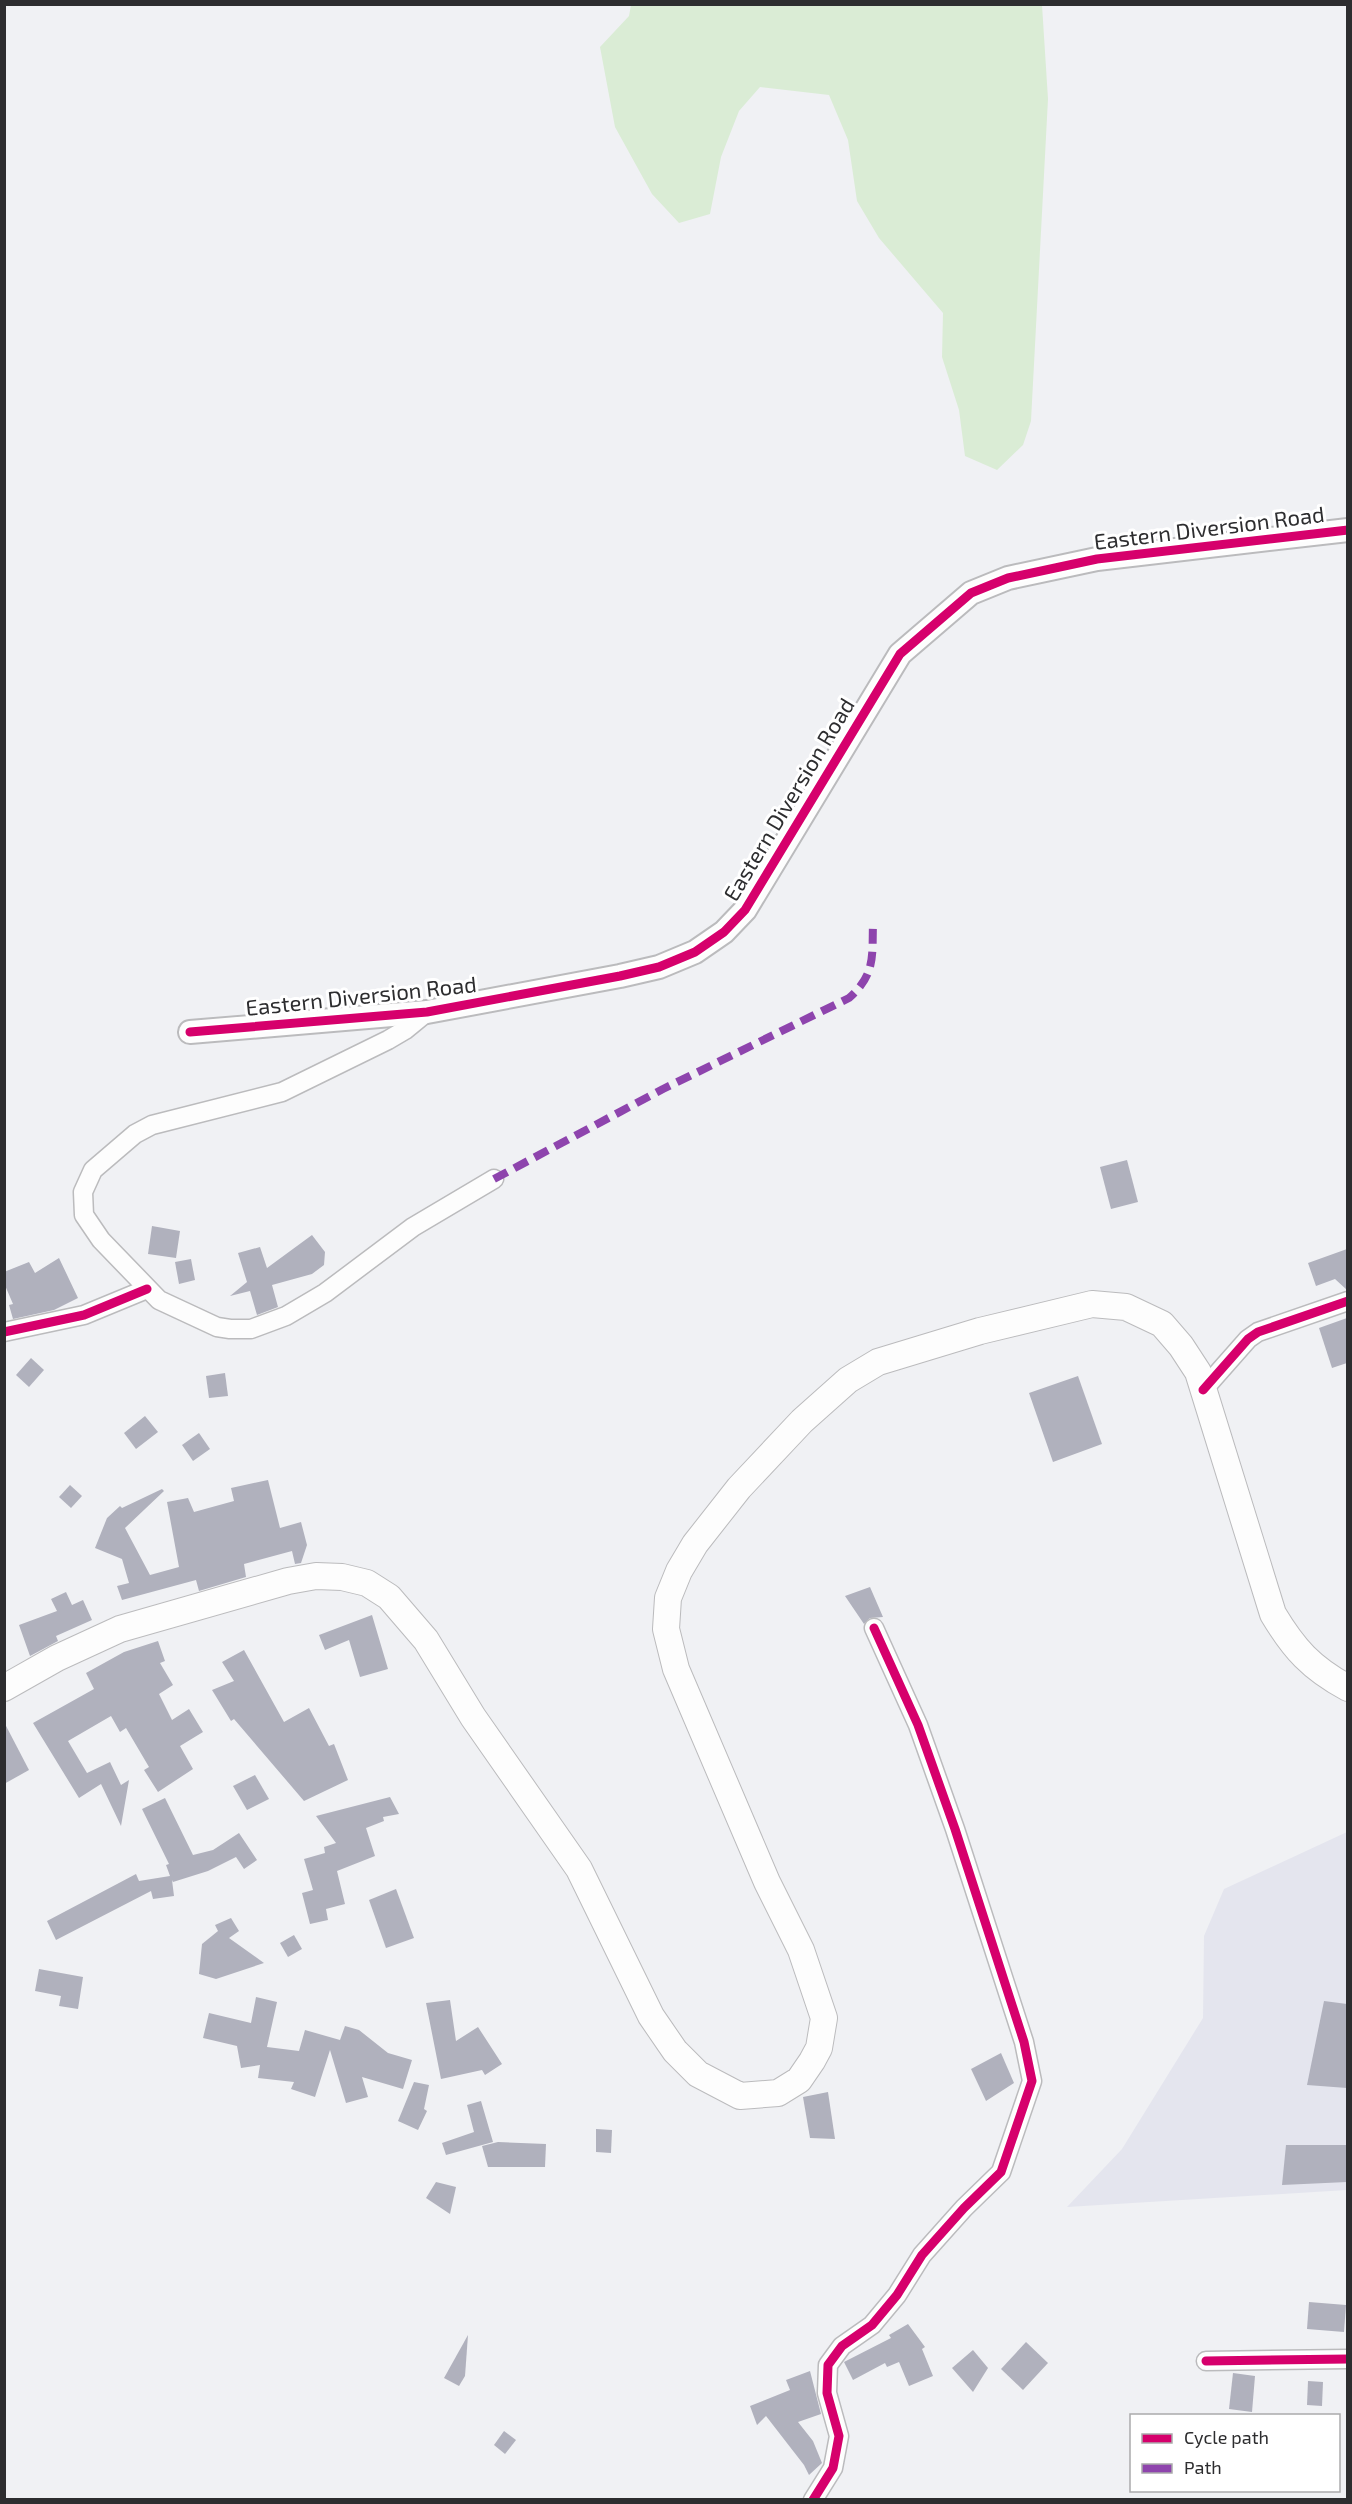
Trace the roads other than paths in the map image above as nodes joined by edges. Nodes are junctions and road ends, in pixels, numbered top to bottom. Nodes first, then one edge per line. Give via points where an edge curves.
1 (1347, 530) edge
2 (427, 1012) junction
3 (190, 1032) dead end
4 (494, 1179) dead end
5 (147, 1289) junction
6 (1347, 1301) edge
7 (4, 1332) edge
8 (1203, 1390) junction
9 (874, 1628) dead end
10 (4, 1688) edge
11 (1347, 1688) edge
12 (1347, 2359) edge
13 (1206, 2361) dead end
14 (813, 2499) edge

1 - 2 street, Eastern Diversion Road via 1097,559 1008,578 971,593 900,654 745,910 724,932 695,952 658,967
2 - 3 street, Eastern Diversion Road
2 - 5 street via 388,1040 282,1092 152,1125 123,1143 93,1170 83,1192 84,1215 101,1240
4 - 5 street via 413,1227 325,1293 286,1316 251,1329 217,1327 159,1300
5 - 7 street via 84,1315
6 - 8 street via 1258,1332
8 - 10 main road via 1198,1372 1162,1324 1126,1307 1092,1305 914,1349 878,1362 848,1380 802,1421 739,1488 695,1544 668,1598 666,1629 676,1669 767,1882 801,1950 824,2019 819,2048 812,2061 799,2080 778,2093 740,2096 698,2074 675,2051 651,2016 573,1859 473,1717 426,1640 389,1597 368,1583 316,1576 151,1618 85,1644
8 - 11 main road via 1274,1614 1289,1641 1311,1665
9 - 14 street via 918,1725 956,1829 1024,2042 1032,2081 1001,2172 922,2255 872,2325 842,2346 828,2365 826,2393 839,2436 833,2468
12 - 13 street

